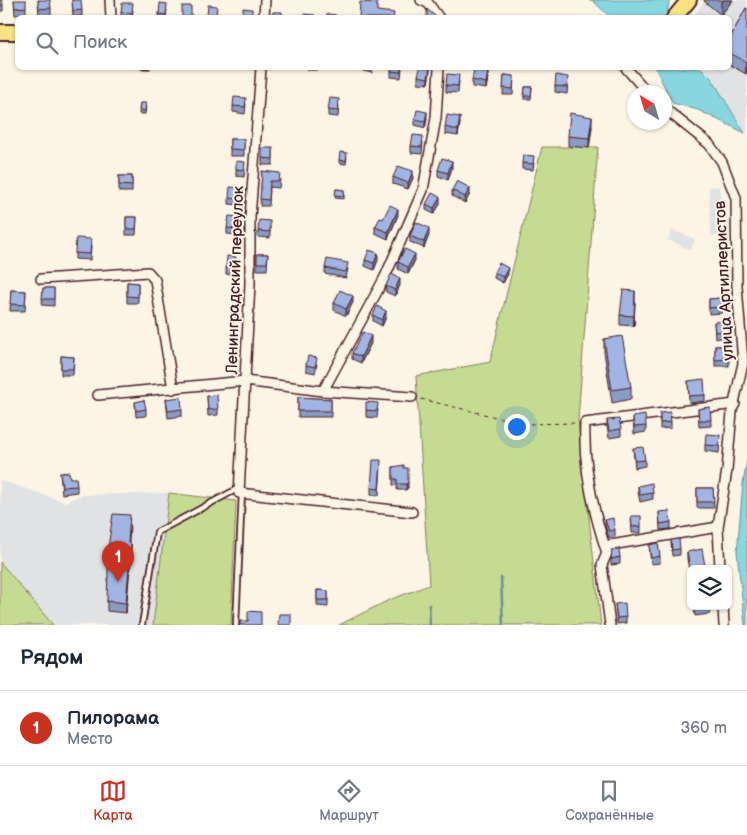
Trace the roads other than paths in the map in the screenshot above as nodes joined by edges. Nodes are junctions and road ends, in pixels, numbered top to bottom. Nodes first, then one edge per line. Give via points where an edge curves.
1 (110, 0) edge
2 (264, 0) edge
3 (421, 0) edge
4 (689, 0) edge
5 (111, 15) edge
6 (264, 15) edge
7 (437, 15) edge
8 (677, 15) edge
9 (0, 32) edge
10 (15, 32) edge
11 (261, 70) edge
12 (439, 70) edge
13 (628, 70) edge
14 (641, 85) edge
15 (672, 114) edge
16 (41, 279) dead end
17 (245, 380) junction
18 (173, 389) junction
19 (323, 390) junction
20 (98, 395) dead end
21 (412, 397) road end
22 (735, 404) junction
23 (240, 492) junction
24 (412, 512) dead end
25 (718, 528) junction
26 (605, 546) junction
27 (720, 565) edge
28 (723, 610) edge
29 (142, 625) edge
30 (236, 625) edge
31 (610, 625) edge
32 (724, 625) edge

1 - 5 street
2 - 6 street
3 - 7 street
4 - 8 main road
9 - 10 main road
11 - 17 street, Ленинградский переулок via 250,218
12 - 19 street via 436,118 423,190 385,277
13 - 14 street
15 - 22 street, улица Артиллеристов via 709,144 722,162 736,198 736,286 743,363
16 - 18 street via 148,272 154,280
17 - 18 street
17 - 19 street
17 - 23 street, Ленинградский переулок
18 - 20 street
19 - 21 street
22 - 25 street, улица Артиллеристов
22 - 26 street via 585,423 587,479
23 - 24 street
23 - 29 lane via 157,532
23 - 30 lane
25 - 26 street
25 - 27 street, улица Артиллеристов
26 - 31 street via 607,553 602,565
28 - 32 street

